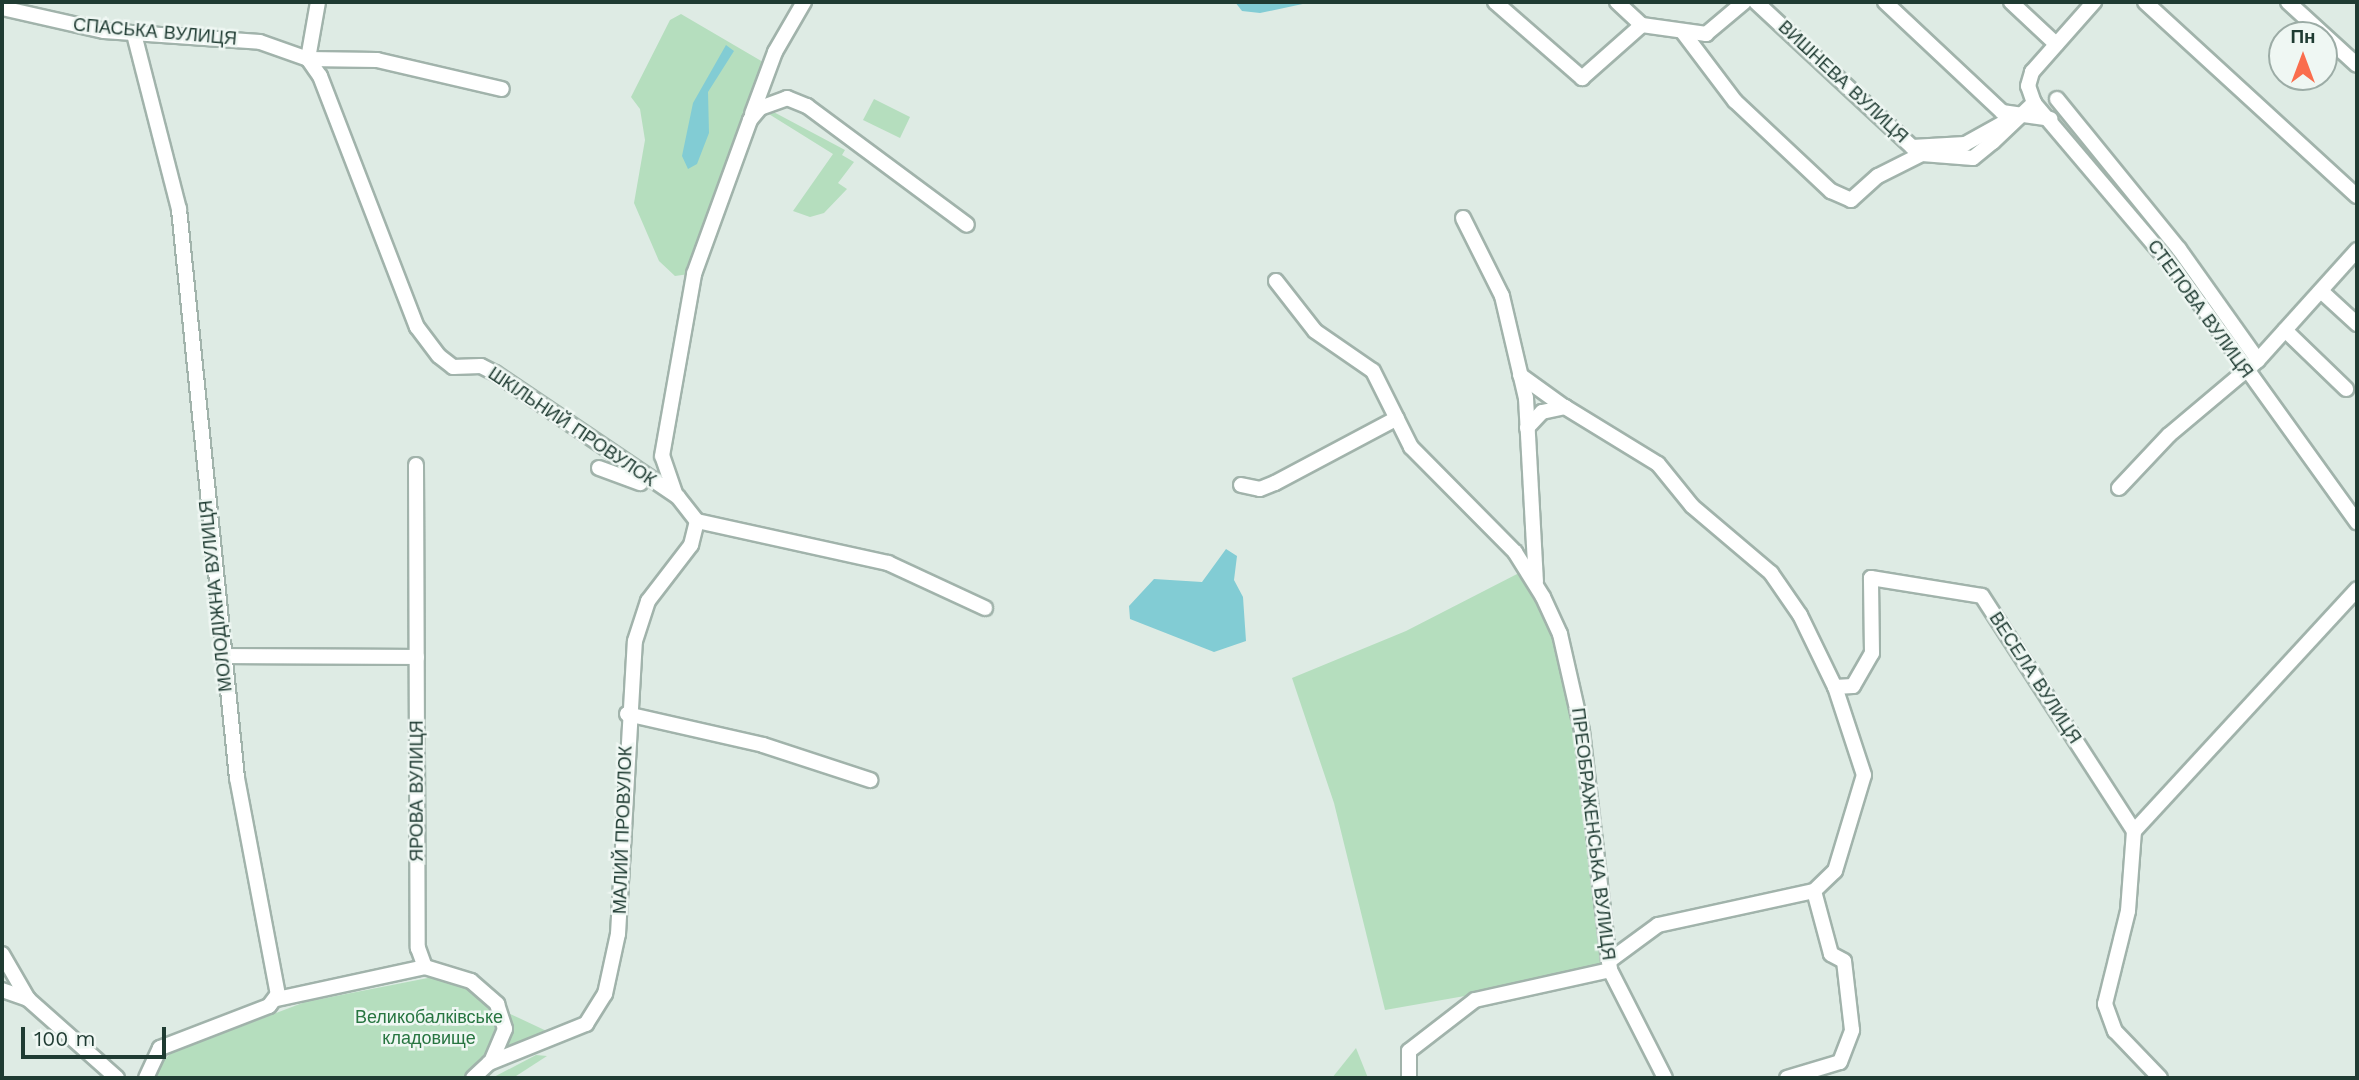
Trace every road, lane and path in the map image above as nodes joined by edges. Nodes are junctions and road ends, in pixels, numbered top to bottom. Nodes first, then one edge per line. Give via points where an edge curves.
1 (318, 2) edge
2 (804, 2) edge
3 (1494, 2) edge
4 (1617, 2) edge
5 (1744, 2) edge
6 (1756, 2) edge
7 (1885, 2) edge
8 (2011, 2) edge
9 (2094, 2) edge
10 (2145, 2) edge
11 (2288, 2) edge
12 (2, 8) edge
13 (1642, 24) junction
14 (1682, 32) junction
15 (134, 34) junction
16 (2056, 44) junction
17 (307, 59) junction
18 (2357, 65) edge
19 (502, 89) dead end
20 (2057, 99) dead end
21 (2034, 103) junction
22 (2012, 118) junction
23 (2051, 118) junction
24 (750, 120) junction
25 (2357, 196) edge
26 (1463, 218) dead end
27 (967, 225) dead end
28 (2357, 250) edge
29 (1276, 281) dead end
30 (2321, 291) junction
31 (2357, 324) edge
32 (2285, 330) junction
33 (2258, 360) junction
34 (2245, 370) junction
35 (1519, 374) junction
36 (2346, 389) dead end
37 (1565, 407) junction
38 (1397, 418) junction
39 (1527, 428) junction
40 (416, 465) dead end
41 (599, 468) dead end
42 (1241, 485) dead end
43 (2119, 488) dead end
44 (678, 497) junction
45 (697, 521) junction
46 (2357, 522) edge
47 (1536, 583) junction
48 (2357, 589) edge
49 (985, 608) dead end
50 (222, 656) junction
51 (417, 657) junction
52 (1835, 687) junction
53 (627, 714) junction
54 (870, 780) dead end
55 (2134, 831) junction
56 (1814, 891) junction
57 (2, 954) edge
58 (1609, 965) junction
59 (425, 967) junction
60 (2, 990) edge
61 (28, 999) junction
62 (276, 999) junction
63 (489, 1063) junction
64 (117, 1078) edge
65 (146, 1078) edge
66 (473, 1078) edge
67 (1409, 1078) edge
68 (1665, 1078) edge
69 (1787, 1078) edge
70 (2160, 1078) edge

1 - 17 street
2 - 24 street, ШКІЛЬНИЙ ПРОВУЛОК via 775,52
3 - 13 street via 1582,78
4 - 13 street
5 - 14 street via 1715,32
6 - 22 street, ВИШНЕВА ВУЛИЦЯ via 1912,147 1965,144
7 - 22 street
8 - 16 street
9 - 16 street
10 - 25 street
11 - 18 street
12 - 15 street, СПАСЬКА ВУЛИЦЯ
13 - 14 street
14 - 22 street via 1735,101 1842,198 1851,200 1878,176 1923,155 1973,158
15 - 17 street, СПАСЬКА ВУЛИЦЯ via 260,42
15 - 50 street, МОЛОДІЖНА ВУЛИЦЯ via 179,209
16 - 21 street via 2032,72 2028,86
17 - 19 street, СПАСЬКА ВУЛИЦЯ via 377,60
17 - 44 street, ШКІЛЬНИЙ ПРОВУЛОК via 424,340 453,367 481,366 495,373
20 - 33 street via 2179,249
21 - 22 street
21 - 23 street, СТЕПОВА ВУЛИЦЯ
22 - 23 street
23 - 34 street, СТЕПОВА ВУЛИЦЯ via 2175,269
24 - 27 street via 768,102 797,100 848,131
24 - 44 street, ШКІЛЬНИЙ ПРОВУЛОК via 694,274 679,342 662,456
26 - 35 street, ПРЕОБРАЖЕНСЬКА ВУЛИЦЯ via 1502,296
28 - 30 street
29 - 38 street, ПРЕОБРАЖЕНСЬКА ВУЛИЦЯ via 1315,331 1373,371
30 - 31 street
30 - 32 street
32 - 33 street
32 - 36 street
33 - 34 street
34 - 43 street via 2169,435
34 - 46 street, СТЕПОВА ВУЛИЦЯ
35 - 37 street
35 - 39 street, ПРЕОБРАЖЕНСЬКА ВУЛИЦЯ
37 - 39 street via 1542,412
37 - 52 street via 1658,464 1699,512 1771,573 1800,615
38 - 42 street via 1275,483 1260,489
38 - 47 street, ПРЕОБРАЖЕНСЬКА ВУЛИЦЯ via 1434,475 1506,542
39 - 47 street, ПРЕОБРАЖЕНСЬКА ВУЛИЦЯ
40 - 51 street, ЯРОВА ВУЛИЦЯ
41 - 44 street
44 - 45 street, ШКІЛЬНИЙ ПРОВУЛОК
45 - 49 street via 888,563
45 - 53 street, МАЛИЙ ПРОВУЛОК via 691,545 640,617
47 - 58 street, ПРЕОБРАЖЕНСЬКА ВУЛИЦЯ via 1571,671
48 - 55 street
50 - 51 street
50 - 62 street, МОЛОДІЖНА ВУЛИЦЯ
51 - 59 street, ЯРОВА ВУЛИЦЯ via 417,937
52 - 55 street, ВЕСЕЛА ВУЛИЦЯ via 1853,687 1872,653 1871,578 1982,596
52 - 56 street via 1864,775 1844,851 1835,871
53 - 54 street via 763,745
53 - 63 street, МАЛИЙ ПРОВУЛОК via 623,874 605,994 577,1030
55 - 70 street via 2128,911 2105,1004 2115,1031
56 - 58 street via 1658,925
56 - 69 street via 1831,954 1844,961 1852,1030 1840,1062
57 - 61 street
58 - 67 street via 1475,1000 1409,1051
58 - 68 street, ПРЕОБРАЖЕНСЬКА ВУЛИЦЯ
59 - 62 street
59 - 63 street via 471,981 497,1004 504,1042
60 - 61 street
61 - 64 street
62 - 65 street via 170,1042 152,1056
63 - 66 street, МАЛИЙ ПРОВУЛОК

